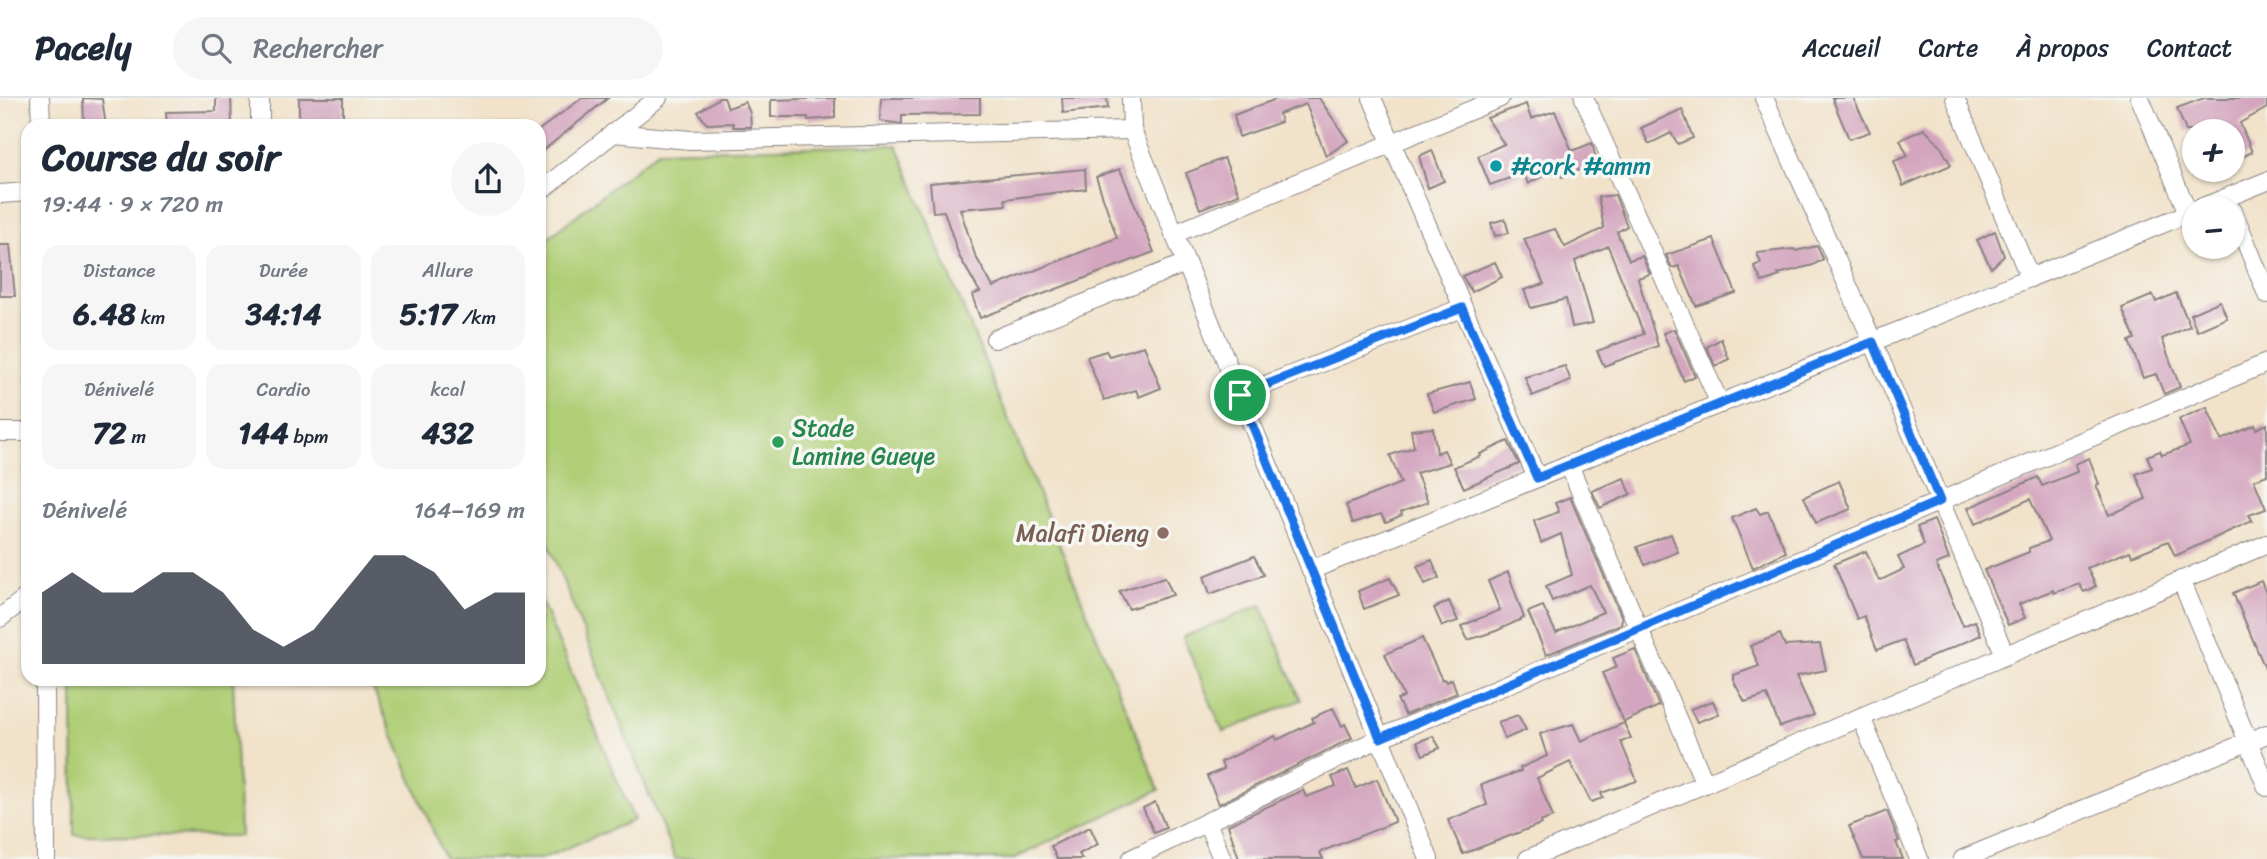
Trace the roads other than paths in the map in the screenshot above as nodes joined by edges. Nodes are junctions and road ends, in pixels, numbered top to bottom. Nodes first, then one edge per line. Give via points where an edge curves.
1 (40, 98) edge
2 (260, 98) edge
3 (658, 98) edge
4 (1131, 98) edge
5 (1372, 98) edge
6 (1500, 98) edge
7 (1584, 98) edge
8 (1764, 98) edge
9 (2140, 98) edge
10 (1959, 99) edge
11 (41, 119) edge
12 (260, 119) edge
13 (1132, 130) junction
14 (612, 133) junction
15 (1392, 144) junction
16 (2267, 181) edge
17 (546, 186) edge
18 (21, 192) edge
19 (0, 194) edge
20 (2187, 196) edge
21 (2244, 196) edge
22 (2182, 216) edge
23 (1174, 234) junction
24 (2245, 240) edge
25 (1186, 263) junction
26 (2030, 278) junction
27 (2267, 294) edge
28 (1462, 308) junction
29 (995, 339) dead end
30 (1873, 342) junction
31 (2267, 363) edge
32 (1240, 395) junction
33 (1720, 404) junction
34 (0, 432) edge
35 (21, 432) edge
36 (1569, 465) junction
37 (1537, 478) junction
38 (1940, 501) junction
39 (2267, 544) edge
40 (1311, 570) junction
41 (2181, 580) junction
42 (21, 602) edge
43 (0, 618) edge
44 (1639, 629) junction
45 (2005, 655) junction
46 (45, 686) edge
47 (1861, 717) junction
48 (2267, 734) edge
49 (1380, 738) junction
50 (2248, 742) junction
51 (1705, 784) junction
52 (2267, 787) edge
53 (1208, 822) junction
54 (46, 859) edge
55 (1131, 859) edge
56 (1222, 859) edge
57 (1429, 859) edge
58 (1528, 859) edge
59 (1919, 859) edge
60 (1963, 859) edge

1 - 11 street
2 - 12 street
3 - 14 street
4 - 13 street
5 - 15 street
6 - 15 street
7 - 33 street
8 - 30 street
9 - 20 street
10 - 26 street
13 - 14 street via 690,140
13 - 23 street
14 - 17 street
15 - 23 street
15 - 28 street
16 - 21 street
18 - 19 street
22 - 26 street
23 - 25 street
24 - 27 street
25 - 29 street
25 - 32 street
26 - 30 street
28 - 32 street
28 - 37 street
30 - 33 street
30 - 38 street
31 - 38 street
32 - 40 street
33 - 36 street
34 - 35 street
36 - 37 street
36 - 44 street
37 - 40 street
38 - 44 street
38 - 45 street
39 - 41 street
40 - 49 street
41 - 45 street
41 - 50 street
42 - 43 street
44 - 49 street
44 - 51 street
45 - 47 street
46 - 54 street
47 - 51 street
47 - 59 street
48 - 50 street
49 - 53 street
49 - 57 street
50 - 52 street
50 - 60 street
51 - 58 street
53 - 55 street
53 - 56 street

